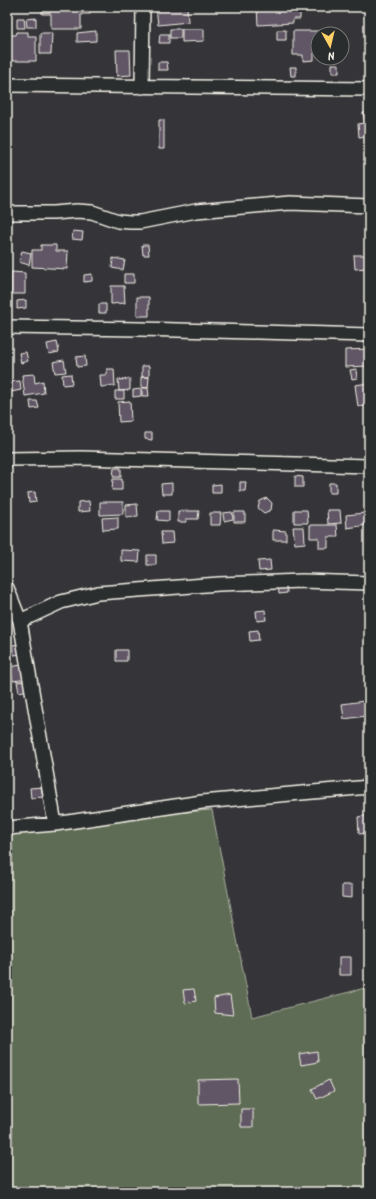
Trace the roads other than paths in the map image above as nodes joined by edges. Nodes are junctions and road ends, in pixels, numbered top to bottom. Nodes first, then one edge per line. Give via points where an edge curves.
1 (143, 7) edge
2 (7, 85) edge
3 (142, 87) junction
4 (369, 89) edge
5 (369, 206) edge
6 (7, 213) edge
7 (7, 327) edge
8 (369, 335) edge
9 (7, 459) edge
10 (369, 466) edge
11 (369, 583) edge
12 (7, 588) edge
13 (20, 621) junction
14 (369, 788) edge
15 (55, 824) junction
16 (7, 828) edge

1 - 3 street
2 - 3 street
3 - 4 street
5 - 6 street via 290,203 196,211 140,222 118,221 92,212
7 - 8 street
9 - 10 street via 81,458
11 - 13 street via 302,580 98,593 61,602
12 - 13 street
13 - 15 street
14 - 15 street via 202,802
15 - 16 street

